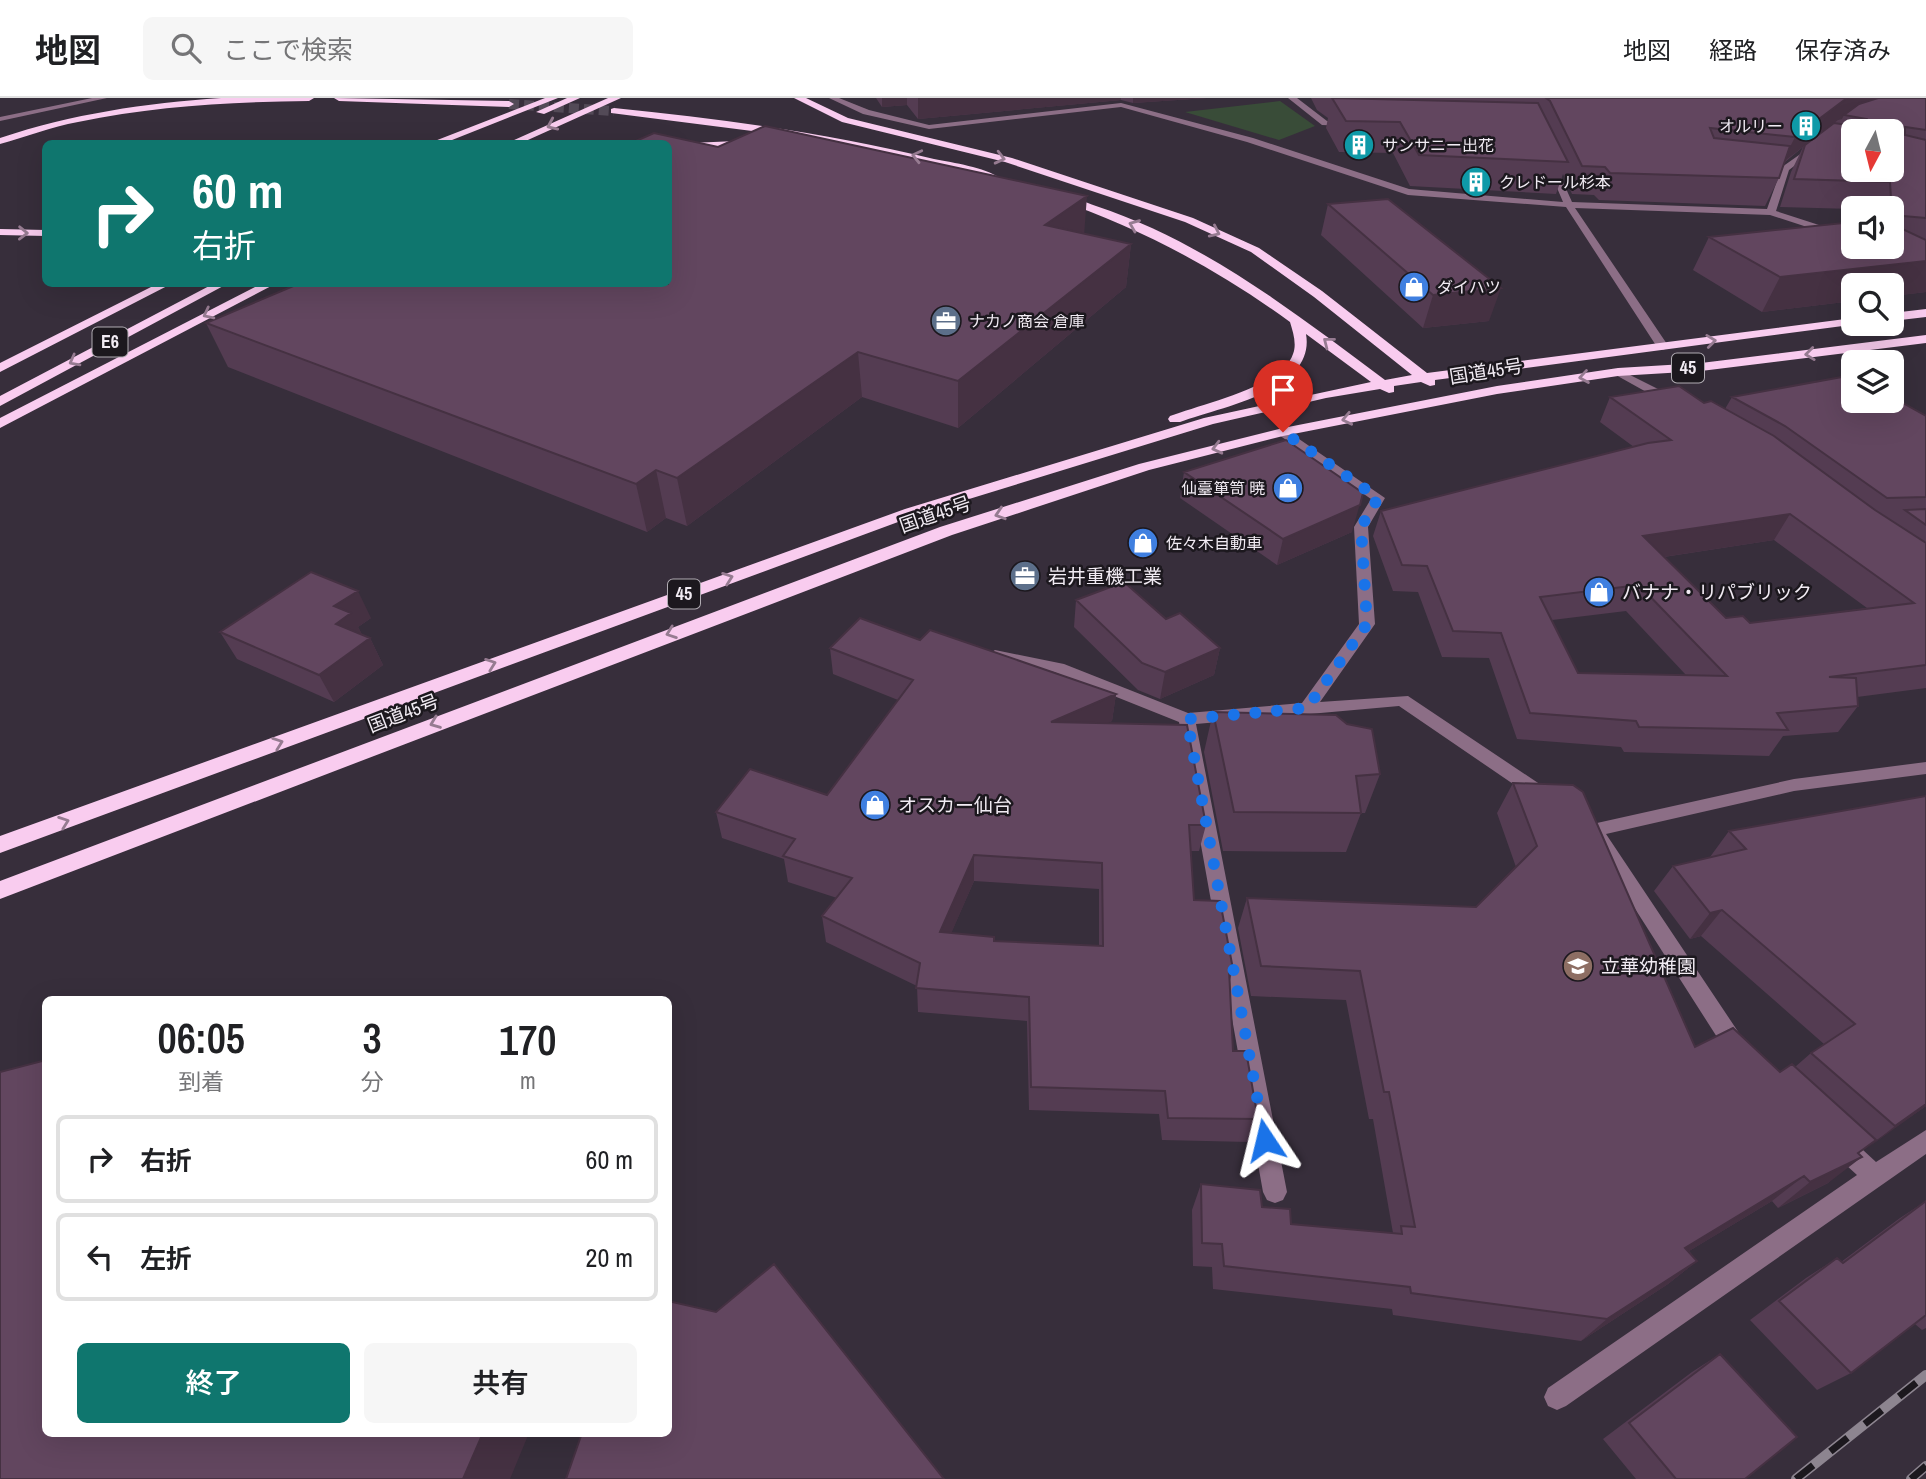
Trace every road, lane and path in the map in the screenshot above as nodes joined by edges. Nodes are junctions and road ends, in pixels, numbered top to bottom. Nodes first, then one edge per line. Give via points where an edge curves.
1 (103, 98) edge
2 (176, 98) edge
3 (309, 98) edge
4 (339, 98) edge
5 (575, 98) edge
6 (615, 98) edge
7 (799, 98) edge
8 (833, 98) edge
9 (1292, 98) edge
10 (557, 101) edge
11 (509, 104) dead end
12 (630, 105) tunnel mouth
13 (614, 111) tunnel mouth
14 (0, 119) edge
15 (1353, 124) edge
16 (0, 133) edge
17 (477, 139) dead end
18 (444, 140) edge
19 (519, 140) edge
20 (0, 141) edge
21 (1828, 141) edge
22 (764, 142) edge
23 (778, 142) edge
24 (933, 143) junction
25 (672, 147) edge
26 (877, 147) junction
27 (1545, 150) edge
28 (1771, 168) edge
29 (1785, 169) junction
30 (1014, 183) edge
31 (1051, 194) edge
32 (1569, 205) junction
33 (1771, 212) junction
34 (0, 232) edge
35 (42, 233) edge
36 (1841, 235) edge
37 (158, 287) edge
38 (215, 287) edge
39 (264, 287) edge
40 (1926, 313) edge
41 (1904, 316) edge
42 (1295, 317) junction
43 (1841, 324) edge
44 (1926, 339) edge
45 (1663, 347) junction
46 (0, 368) edge
47 (1618, 372) junction
48 (1424, 377) junction
49 (1382, 384) junction
50 (1451, 398) junction
51 (0, 402) edge
52 (1410, 405) junction
53 (1683, 407) edge
54 (0, 424) edge
55 (1283, 432) junction
56 (1093, 455) junction
57 (984, 653) edge
58 (1307, 708) junction
59 (1187, 719) junction
60 (1926, 768) edge
61 (1560, 807) edge
62 (0, 845) edge
63 (0, 890) edge
64 (1749, 1061) edge
65 (1827, 1133) edge
66 (1926, 1141) edge
67 (1875, 1177) junction
68 (1275, 1192) dead end
69 (1557, 1397) dead end

1 - 14 street
2 - 16 highway via 91,110
3 - 20 highway via 139,108
4 - 11 highway
5 - 10 highway
6 -> 19 highway
7 - 24 highway via 845,120
8 - 32 street via 866,113 929,127 1121,105 1250,140 1408,192
9 - 15 street via 1325,123
10 - 17 highway
10 - 18 highway
12 - 24 highway
13 - 26 highway via 763,127
21 - 29 street via 1818,143
22 - 25 highway
23 - 26 highway
24 -> 48 highway via 1100,189 1189,220 1255,250
30 -> 26 highway
27 - 32 street
28 - 29 street
29 - 33 street
42 -> 31 highway via 1161,236
32 - 33 street
32 - 45 street
33 - 36 street
34 -> 35 highway
37 - 46 highway, E6
38 -> 51 highway, E6
39 -> 54 highway
40 - 41 highway
49 -> 42 highway
42 - 56 highway via 1301,353 1277,381
45 -> 43 highway, 国道45号 / 45
44 -> 47 highway, 国道45号 / 45 via 1701,368
45 - 48 highway, 国道45号 / 45
47 -> 50 highway, 国道45号 / 45
47 - 53 street
48 - 49 highway, 国道45号 / 45
48 - 50 highway
49 - 52 highway
49 - 56 highway, 国道45号 / 45 via 1209,421
50 - 52 highway, 国道45号 / 45
52 -> 55 highway, 国道45号 / 45
55 - 58 street via 1378,498 1361,527 1367,624
55 -> 63 highway, 国道45号 / 45 via 1144,467 946,531
62 -> 56 highway, 国道45号 / 45 via 911,512
57 - 59 street via 1058,668
58 - 59 street
58 - 61 street via 1402,700
59 - 68 street
60 - 64 street via 1794,785 1588,826
65 - 67 street
66 - 67 street
67 - 69 street

